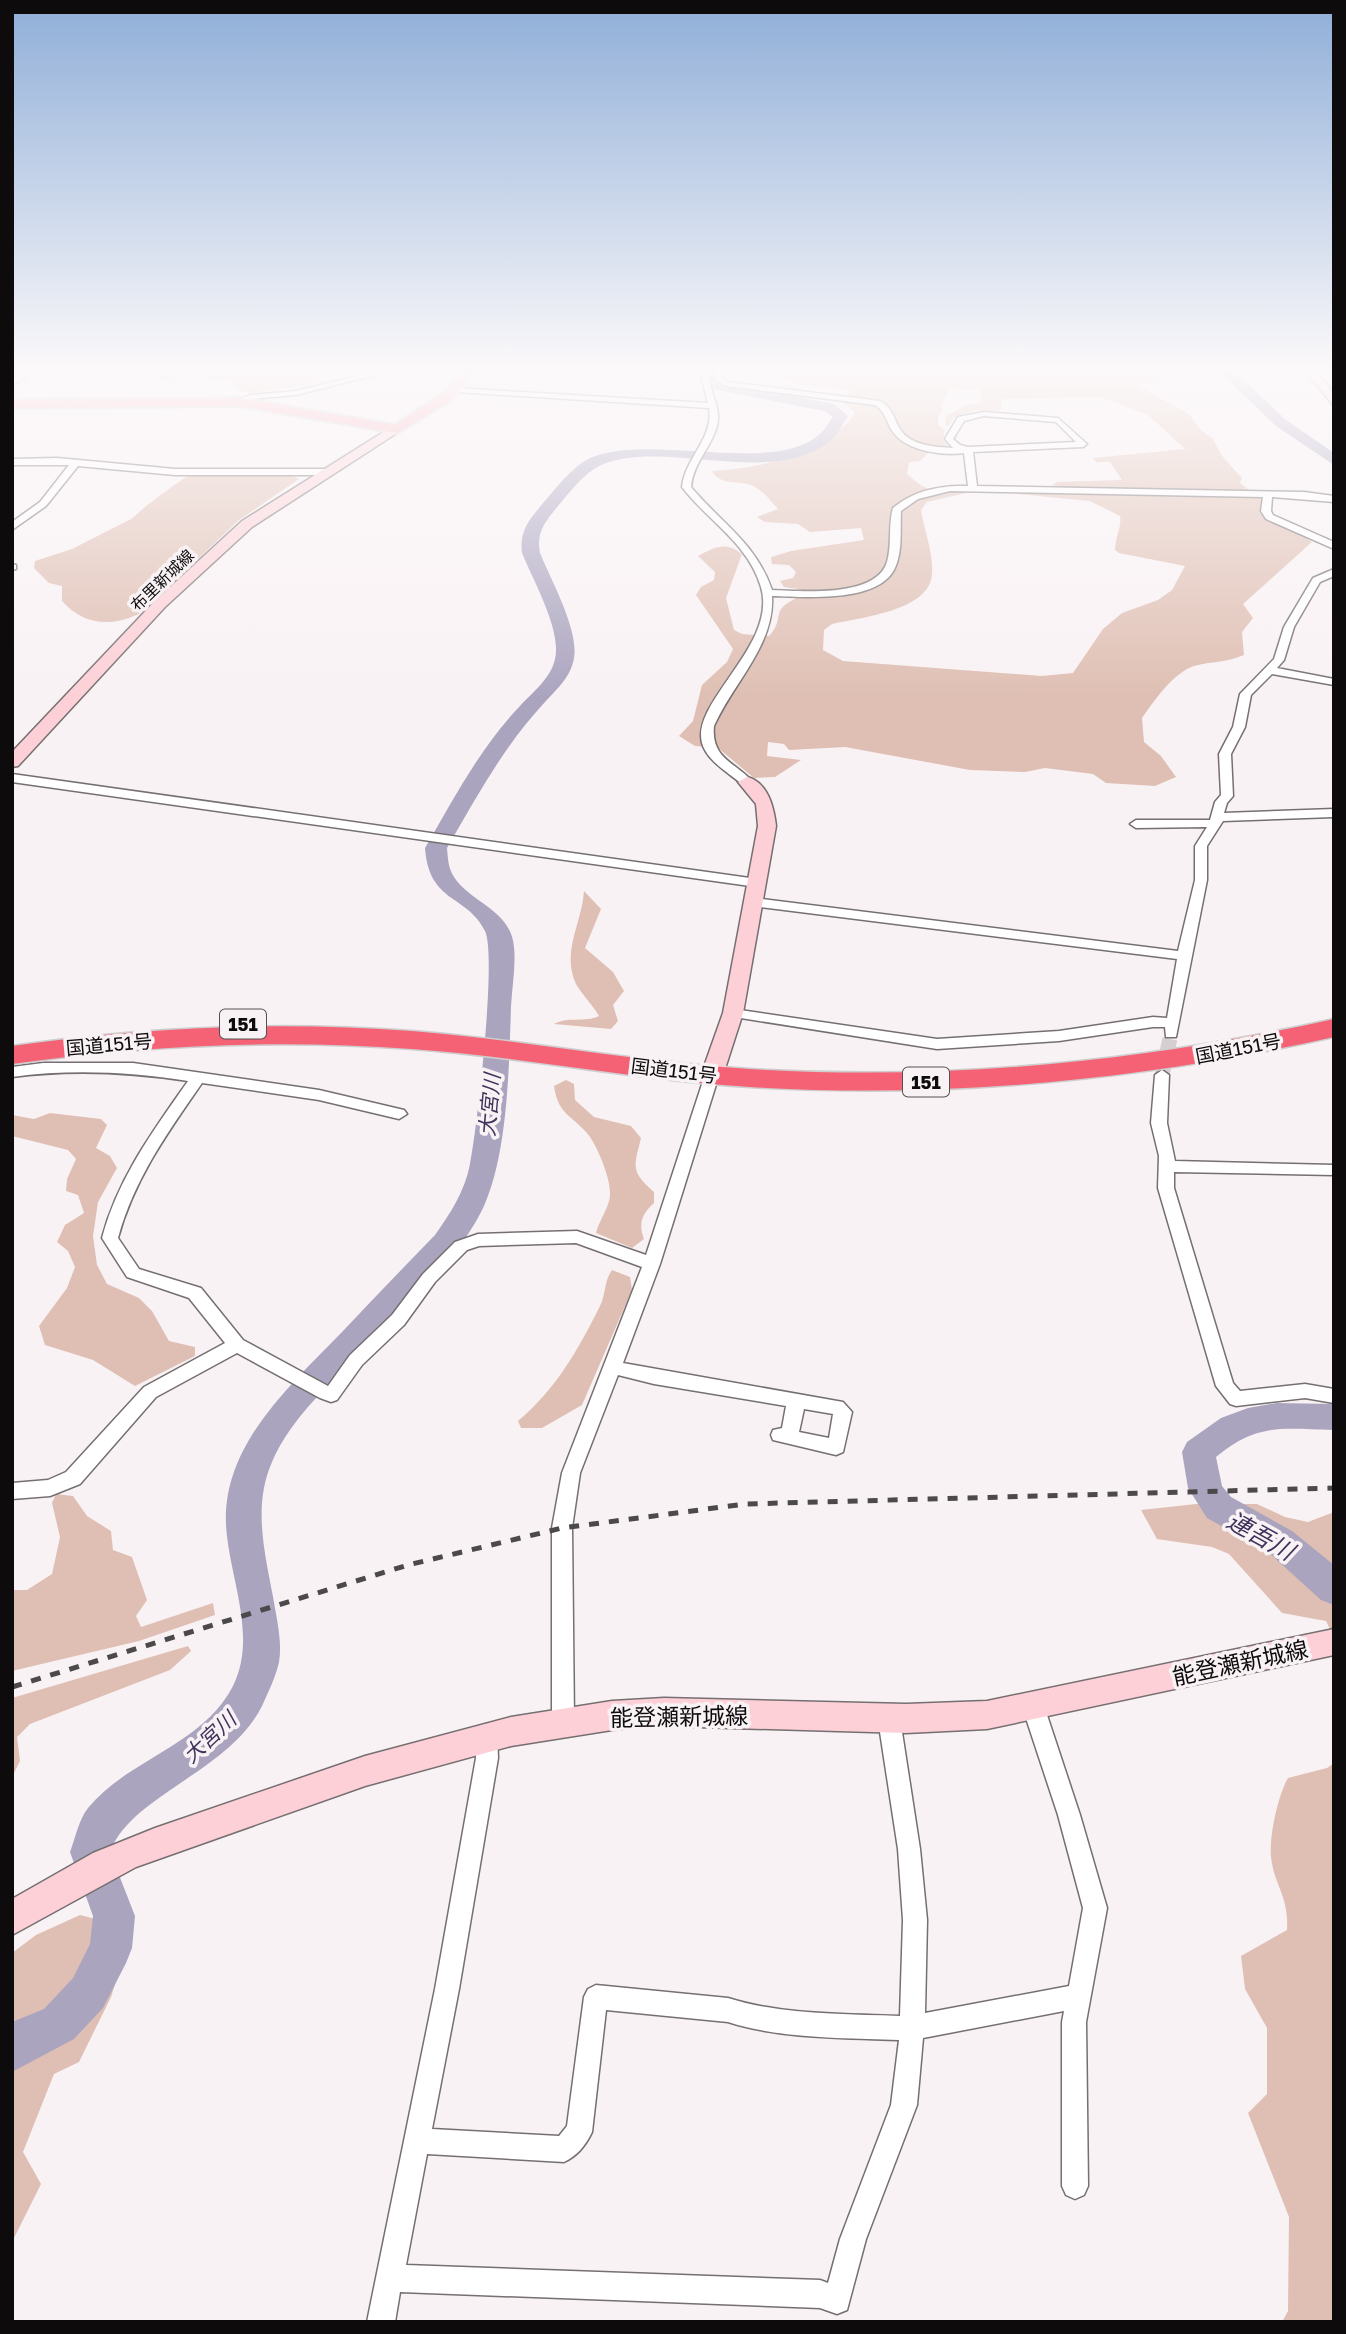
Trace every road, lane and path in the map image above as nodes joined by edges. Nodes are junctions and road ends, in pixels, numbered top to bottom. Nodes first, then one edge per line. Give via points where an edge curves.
1 (62, 480) edge
2 (314, 480) edge
3 (687, 480) edge
4 (972, 480) edge
5 (973, 488) junction
6 (1268, 495) junction
7 (1334, 499) edge
8 (12, 527) edge
9 (1334, 546) edge
10 (1334, 572) edge
11 (768, 593) junction
12 (1269, 670) junction
13 (1334, 682) edge
14 (12, 762) edge
15 (12, 778) edge
16 (747, 782) joint
17 (1334, 813) edge
18 (1216, 821) junction
19 (1136, 824) dead end
20 (755, 893) junction
21 (1184, 956) junction
22 (733, 1013) junction
23 (1334, 1013) edge
24 (1334, 1028) edge
25 (472, 1038) junction
26 (12, 1040) edge
27 (12, 1055) edge
28 (714, 1066) junction
29 (12, 1072) edge
30 (1162, 1075) tunnel mouth
31 (198, 1078) junction
32 (399, 1114) dead end
33 (1168, 1166) junction
34 (1334, 1170) edge
35 (652, 1264) junction
36 (237, 1345) junction
37 (613, 1367) junction
38 (1334, 1396) edge
39 (796, 1401) junction
40 (12, 1491) edge
41 (1334, 1642) edge
42 (1290, 1652) joint
43 (1033, 1706) junction
44 (889, 1719) junction
45 (563, 1722) junction
46 (486, 1734) junction
47 (118, 1858) joint
48 (12, 1918) edge
49 (1076, 2001) junction
50 (912, 2028) junction
51 (415, 2141) junction
52 (1076, 2186) dead end
53 (391, 2278) junction
54 (381, 2322) edge

1 - 8 street via 43,504
2 - 14 main road, 布里新城線 via 247,524 160,604
3 - 11 street via 686,487 754,556
4 - 5 street
5 - 6 street
5 - 11 street via 922,494 896,510 888,572 878,582 854,590
6 - 7 street
6 - 9 street via 1269,517
10 - 12 street via 1316,580 1289,627 1283,654
11 - 16 street via 764,626 750,659 707,730 712,751
12 - 13 street
12 - 18 street via 1246,694 1239,727 1228,744 1229,790 1218,807
15 - 20 street via 453,839
16 - 20 main road via 760,794 768,813
17 - 18 street
18 - 19 street
18 - 21 street via 1201,846 1200,880
20 - 21 street
20 - 22 main road
21 - 22 street via 1172,1028 1153,1022 1059,1036 937,1044
22 - 28 main road
23 - 28 highway, 国道151号 / 151 via 1233,1037 1045,1061
24 - 28 highway, 国道151号 / 151 via 1194,1057 1014,1077 911,1083
25 - 26 highway, 国道151号 / 151 via 354,1024 251,1023
25 - 27 highway, 国道151号 / 151 via 238,1037 138,1041
25 - 28 highway, 国道151号 / 151
28 - 35 street
29 - 31 street via 111,1066
30 - 33 street via 1159,1123
31 - 32 street via 319,1095
31 - 36 street via 127,1183 110,1238 133,1273 195,1293
33 - 34 street
33 - 38 street via 1166,1188 1174,1222 1225,1386 1236,1399 1305,1391
35 - 36 street via 577,1237 478,1240 461,1246 429,1278 398,1320 356,1360 331,1395
35 - 37 street
36 - 40 street via 150,1392 73,1478 50,1488
37 - 39 street
37 - 45 street via 571,1473 562,1528
39 - 39 street via 784,1436 836,1447 843,1412 837,1406
41 - 42 main road, 能登瀬新城線
42 - 43 main road, 能登瀬新城線
43 - 44 main road, 能登瀬新城線 via 946,1719
43 - 49 street via 1095,1908
44 - 45 main road, 能登瀬新城線 via 666,1712
44 - 50 street via 915,1920
45 - 46 main road, 能登瀬新城線
46 - 47 main road, 能登瀬新城線 via 355,1774
46 - 51 street via 487,1758 447,1989
47 - 48 main road, 能登瀬新城線
49 - 50 street via 1069,1998
49 - 52 street
50 - 51 street via 838,2026 596,1997 579,2132 564,2149
50 - 53 street via 904,2105 853,2239 837,2300 820,2294
51 - 53 street
53 - 54 street

